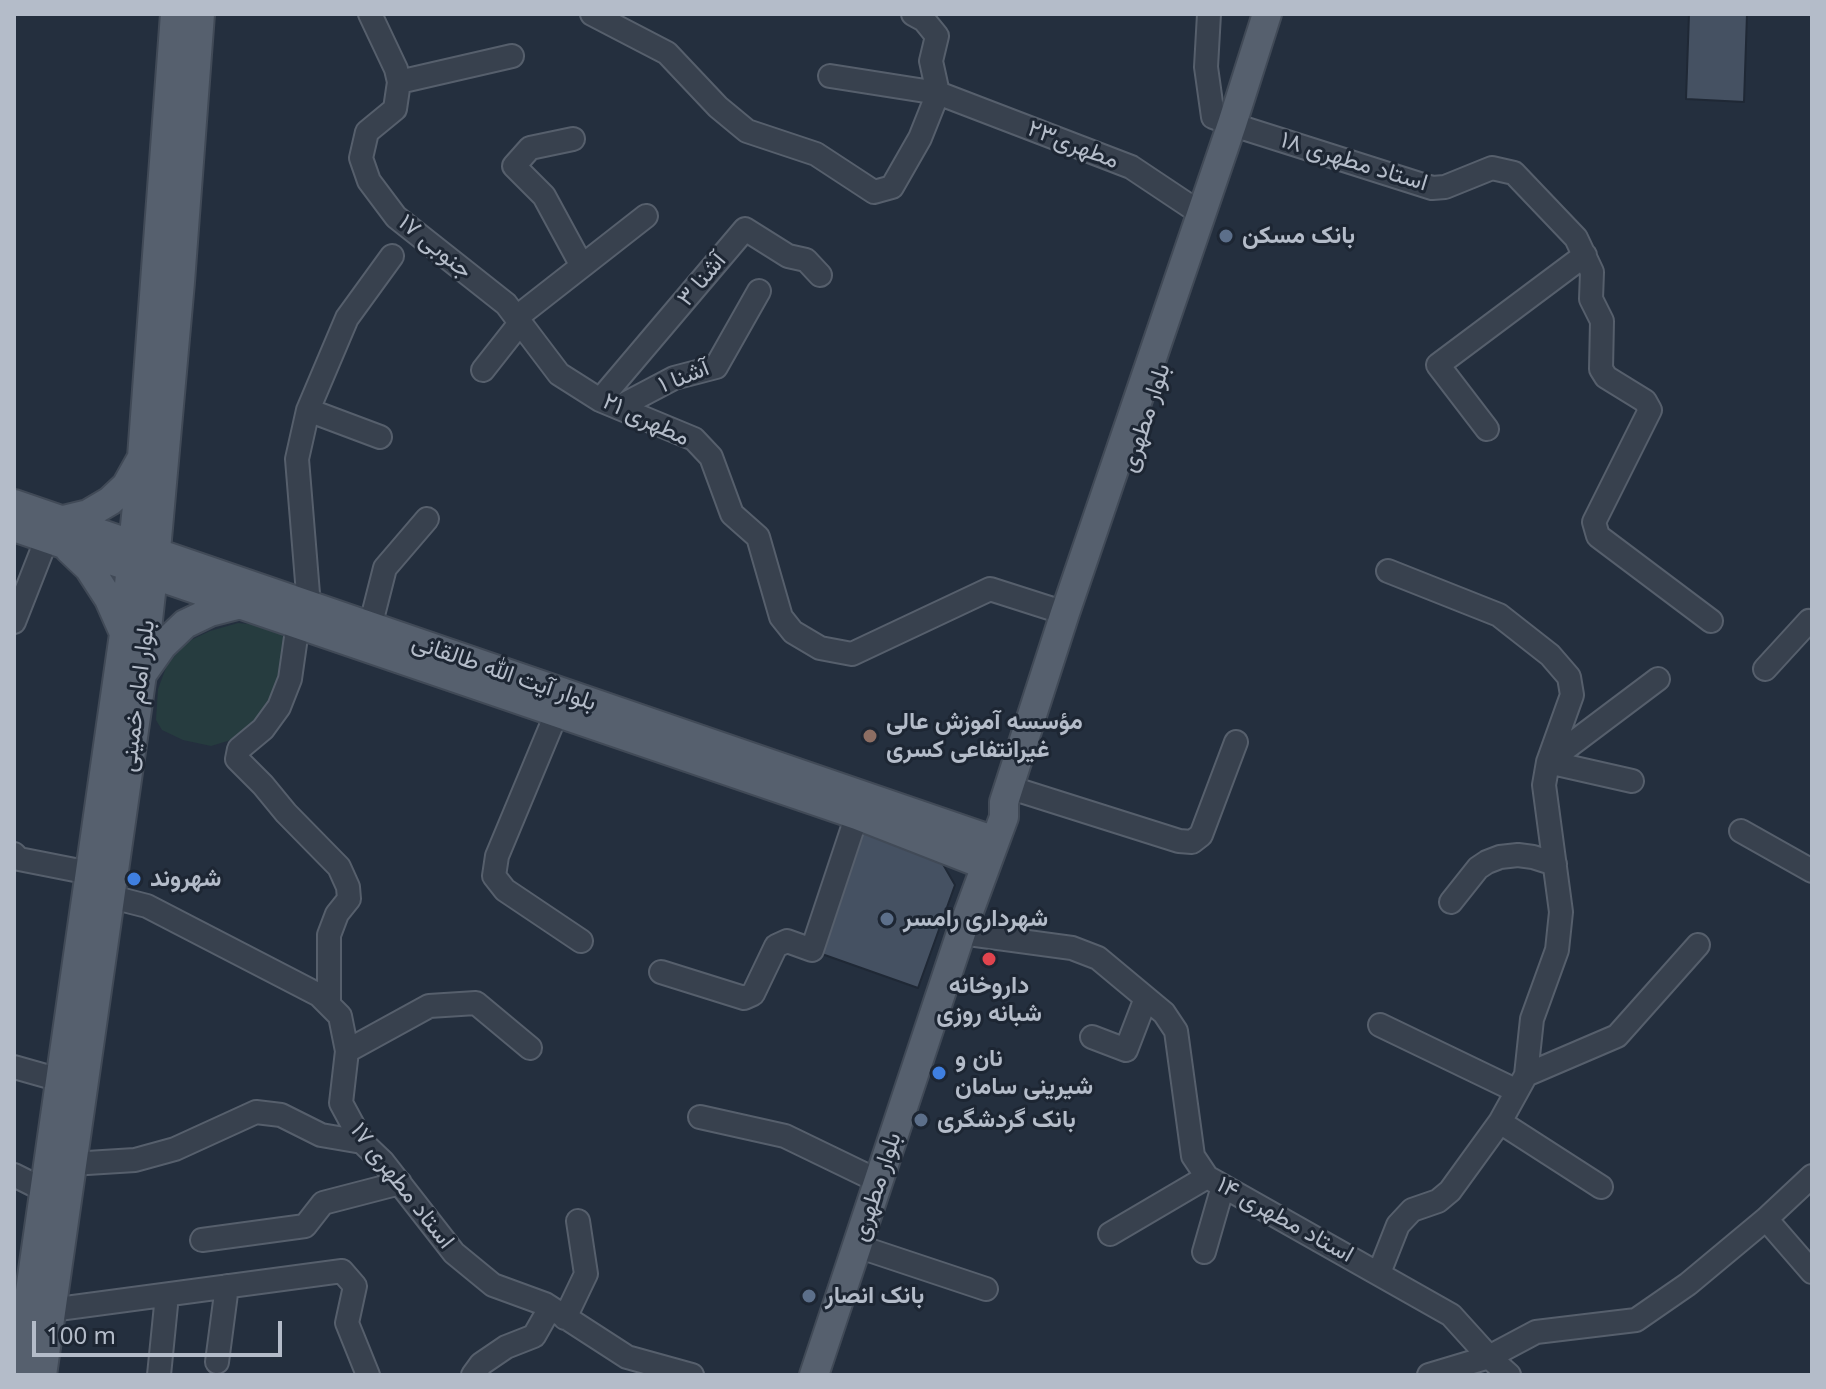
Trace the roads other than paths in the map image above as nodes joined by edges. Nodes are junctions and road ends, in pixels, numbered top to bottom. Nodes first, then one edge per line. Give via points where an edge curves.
1 (175, 14) edge
2 (200, 14) edge
3 (370, 14) edge
4 (592, 14) edge
5 (913, 14) edge
6 (1209, 14) edge
7 (1267, 14) edge
8 (1281, 14) edge
9 (512, 56) dead end
10 (830, 76) dead end
11 (399, 82) junction
12 (938, 93) junction
13 (1237, 126) junction
14 (573, 139) dead end
15 (1200, 213) junction
16 (646, 216) dead end
17 (1585, 255) junction
18 (392, 256) dead end
19 (582, 266) junction
20 (820, 275) dead end
21 (168, 280) junction
22 (759, 291) dead end
23 (514, 315) junction
24 (483, 370) dead end
25 (610, 404) junction
26 (308, 410) junction
27 (1487, 429) dead end
28 (380, 437) dead end
29 (142, 457) junction
30 (14, 504) edge
31 (427, 519) dead end
32 (14, 527) edge
33 (56, 534) junction
34 (143, 560) junction
35 (1388, 571) dead end
36 (241, 604) junction
37 (1065, 613) junction
38 (303, 615) junction
39 (1711, 621) dead end
40 (14, 622) edge
41 (1812, 622) edge
42 (370, 627) junction
43 (124, 634) junction
44 (431, 659) junction
45 (1765, 669) dead end
46 (142, 674) junction
47 (1658, 679) dead end
48 (557, 712) junction
49 (1034, 733) junction
50 (1236, 742) dead end
51 (1548, 762) junction
52 (1632, 781) dead end
53 (1021, 791) junction
54 (857, 815) junction
55 (1741, 831) dead end
56 (995, 841) junction
57 (14, 854) edge
58 (1555, 864) junction
59 (1812, 871) edge
60 (97, 887) junction
61 (1451, 902) dead end
62 (961, 933) junction
63 (581, 941) dead end
64 (1698, 945) dead end
65 (661, 972) dead end
66 (1146, 998) junction
67 (329, 1005) junction
68 (1380, 1025) dead end
69 (1092, 1037) dead end
70 (530, 1048) dead end
71 (347, 1051) junction
72 (14, 1067) edge
73 (60, 1080) junction
74 (1522, 1083) junction
75 (700, 1117) dead end
76 (1500, 1122) junction
77 (362, 1142) junction
78 (71, 1164) junction
79 (14, 1175) edge
80 (1812, 1176) edge
81 (878, 1181) junction
82 (1215, 1182) junction
83 (400, 1183) junction
84 (1601, 1187) dead end
85 (44, 1190) junction
86 (1766, 1219) junction
87 (578, 1221) dead end
88 (1110, 1234) dead end
89 (202, 1240) dead end
90 (857, 1246) junction
91 (1204, 1252) dead end
92 (1812, 1272) edge
93 (1379, 1273) junction
94 (227, 1286) junction
95 (986, 1289) dead end
96 (167, 1295) junction
97 (51, 1310) junction
98 (558, 1313) junction
99 (1489, 1357) junction
100 (217, 1362) dead end
101 (18, 1375) edge
102 (42, 1375) edge
103 (159, 1375) edge
104 (368, 1375) edge
105 (473, 1375) edge
106 (692, 1375) edge
107 (814, 1375) edge
108 (1429, 1375) edge
109 (1509, 1375) edge

1 - 21 main road, بلوار امام خمینی
2 - 21 main road, بلوار امام خمینی
3 - 11 street
4 - 12 street via 667,53 747,131 816,154 874,192 892,187
5 - 12 street via 937,36 931,61
6 - 13 street via 1206,67 1213,117
7 - 13 main road, بلوار مطهری
8 - 13 main road, بلوار مطهری
9 - 11 street
10 - 12 street, مطهری۲۳
11 - 23 street, جنوبی ۱۷ via 395,109 367,132 361,158 369,181 396,217
12 - 15 street, مطهری۲۳ via 1131,167
13 - 15 main road, بلوار مطهری
13 - 17 street, استاد مطهری ۱۸ via 1432,188 1492,168 1514,173 1576,238
13 - 49 main road, بلوار مطهری
14 - 19 street via 530,148 514,166 544,196
15 - 37 main road, بلوار مطهری
16 - 19 street
17 - 27 street via 1438,365
17 - 39 street, استاد مطهری ۱۸ via 1592,272 1591,299 1602,321 1601,369 1650,410 1594,522 1598,536
18 - 26 street via 347,318
19 - 23 street
20 - 25 street, آشنا ۳ via 806,260 788,256 745,229
21 - 29 main road, بلوار امام خمینی
21 - 34 main road, بلوار امام خمینی
22 - 25 street, آشنا ۱ via 716,367
23 - 24 street
23 - 25 street, مطهری ۲۱ via 559,374
25 - 37 street, مطهری ۲۱ via 694,439 711,457 732,514 758,537 781,617 793,632 820,648 852,654 990,589
26 - 28 street
26 - 38 street via 297,459
29 - 33 main road via 126,486 110,501
29 - 34 main road, بلوار امام خمینی
30 - 33 main road, بلوار آیت الله طالقانی
31 - 42 street via 385,568
32 - 33 main road, بلوار آیت الله طالقانی
33 - 34 main road, بلوار آیت الله طالقانی
33 - 40 street
33 - 43 main road via 89,568
34 - 36 main road, بلوار آیت الله طالقانی
34 - 38 main road, بلوار آیت الله طالقانی
34 - 43 main road, بلوار امام خمینی
34 - 46 main road, بلوار امام خمینی
35 - 51 street via 1499,615 1560,666 1569,677 1572,695
36 - 38 main road, بلوار آیت الله طالقانی
36 - 46 main road via 185,624
37 - 49 main road, بلوار مطهری
38 - 42 main road, بلوار آیت الله طالقانی
38 - 44 main road, بلوار آیت الله طالقانی
38 - 67 street via 279,707 239,749 237,759 339,867 348,887 349,899 329,935
41 - 45 street
42 - 44 main road, بلوار آیت الله طالقانی
43 - 60 main road, بلوار امام خمینی
44 - 48 main road, بلوار آیت الله طالقانی
44 - 56 main road, بلوار آیت الله طالقانی
46 - 60 main road, بلوار امام خمینی
47 - 51 street
48 - 54 main road, بلوار آیت الله طالقانی
48 - 63 street via 497,856 494,876 505,890
49 - 53 main road, بلوار مطهری
49 - 56 main road, بلوار مطهری via 1004,802
50 - 53 street via 1201,835 1192,842
51 - 52 street
51 - 58 street via 1544,785
53 - 56 main road, بلوار مطهری
54 - 56 main road, بلوار آیت الله طالقانی
54 - 65 street via 812,950 787,941 776,946 753,994 744,998
55 - 59 street
56 - 62 main road, بلوار مطهری
57 - 60 street
58 - 61 street via 1518,855 1500,857 1478,868
58 - 74 street via 1561,912 1557,950 1532,1019
60 - 67 street via 147,906 319,995
60 - 73 main road, بلوار امام خمینی
60 - 78 main road, بلوار امام خمینی
62 - 66 street, استاد مطهری ۱۴ via 1072,948 1098,958
62 - 81 main road, بلوار مطهری
64 - 74 street via 1617,1036
66 - 69 street via 1126,1050
66 - 82 street, استاد مطهری ۱۴ via 1176,1031 1193,1156
67 - 71 street, استاد مطهری ۱۷ via 340,1016
68 - 74 street
70 - 71 street via 476,1003 429,1006
71 - 77 street, استاد مطهری ۱۷ via 341,1103
72 - 73 street
73 - 85 main road, بلوار امام خمینی
74 - 76 street
75 - 81 street via 785,1136
76 - 84 street
76 - 93 street via 1450,1191 1412,1210 1398,1225
77 - 78 street via 321,1135 281,1115 256,1112 175,1149 135,1160
77 - 83 street, استاد مطهری ۱۷
78 - 97 main road, بلوار امام خمینی
79 - 85 street
80 - 86 street
81 - 90 main road, بلوار مطهری
82 - 88 street
82 - 91 street
82 - 93 street, استاد مطهری ۱۴
83 - 89 street via 323,1203 305,1226
83 - 98 street, استاد مطهری ۱۷ via 454,1253 493,1285
85 - 101 main road, بلوار امام خمینی
86 - 92 street
86 - 99 street via 1636,1320 1536,1332
87 - 98 street via 586,1274
90 - 95 street
90 - 107 main road, بلوار مطهری
93 - 99 street, استاد مطهری ۱۴ via 1451,1315
94 - 96 street
94 - 100 street
94 - 104 street via 342,1271 355,1286 347,1323
96 - 97 street
96 - 103 street
97 - 102 main road, بلوار امام خمینی
98 - 105 street via 534,1336 506,1347
98 - 106 street, استاد مطهری ۱۷ via 627,1357
99 - 108 street
99 - 109 street, استاد مطهری ۱۴

